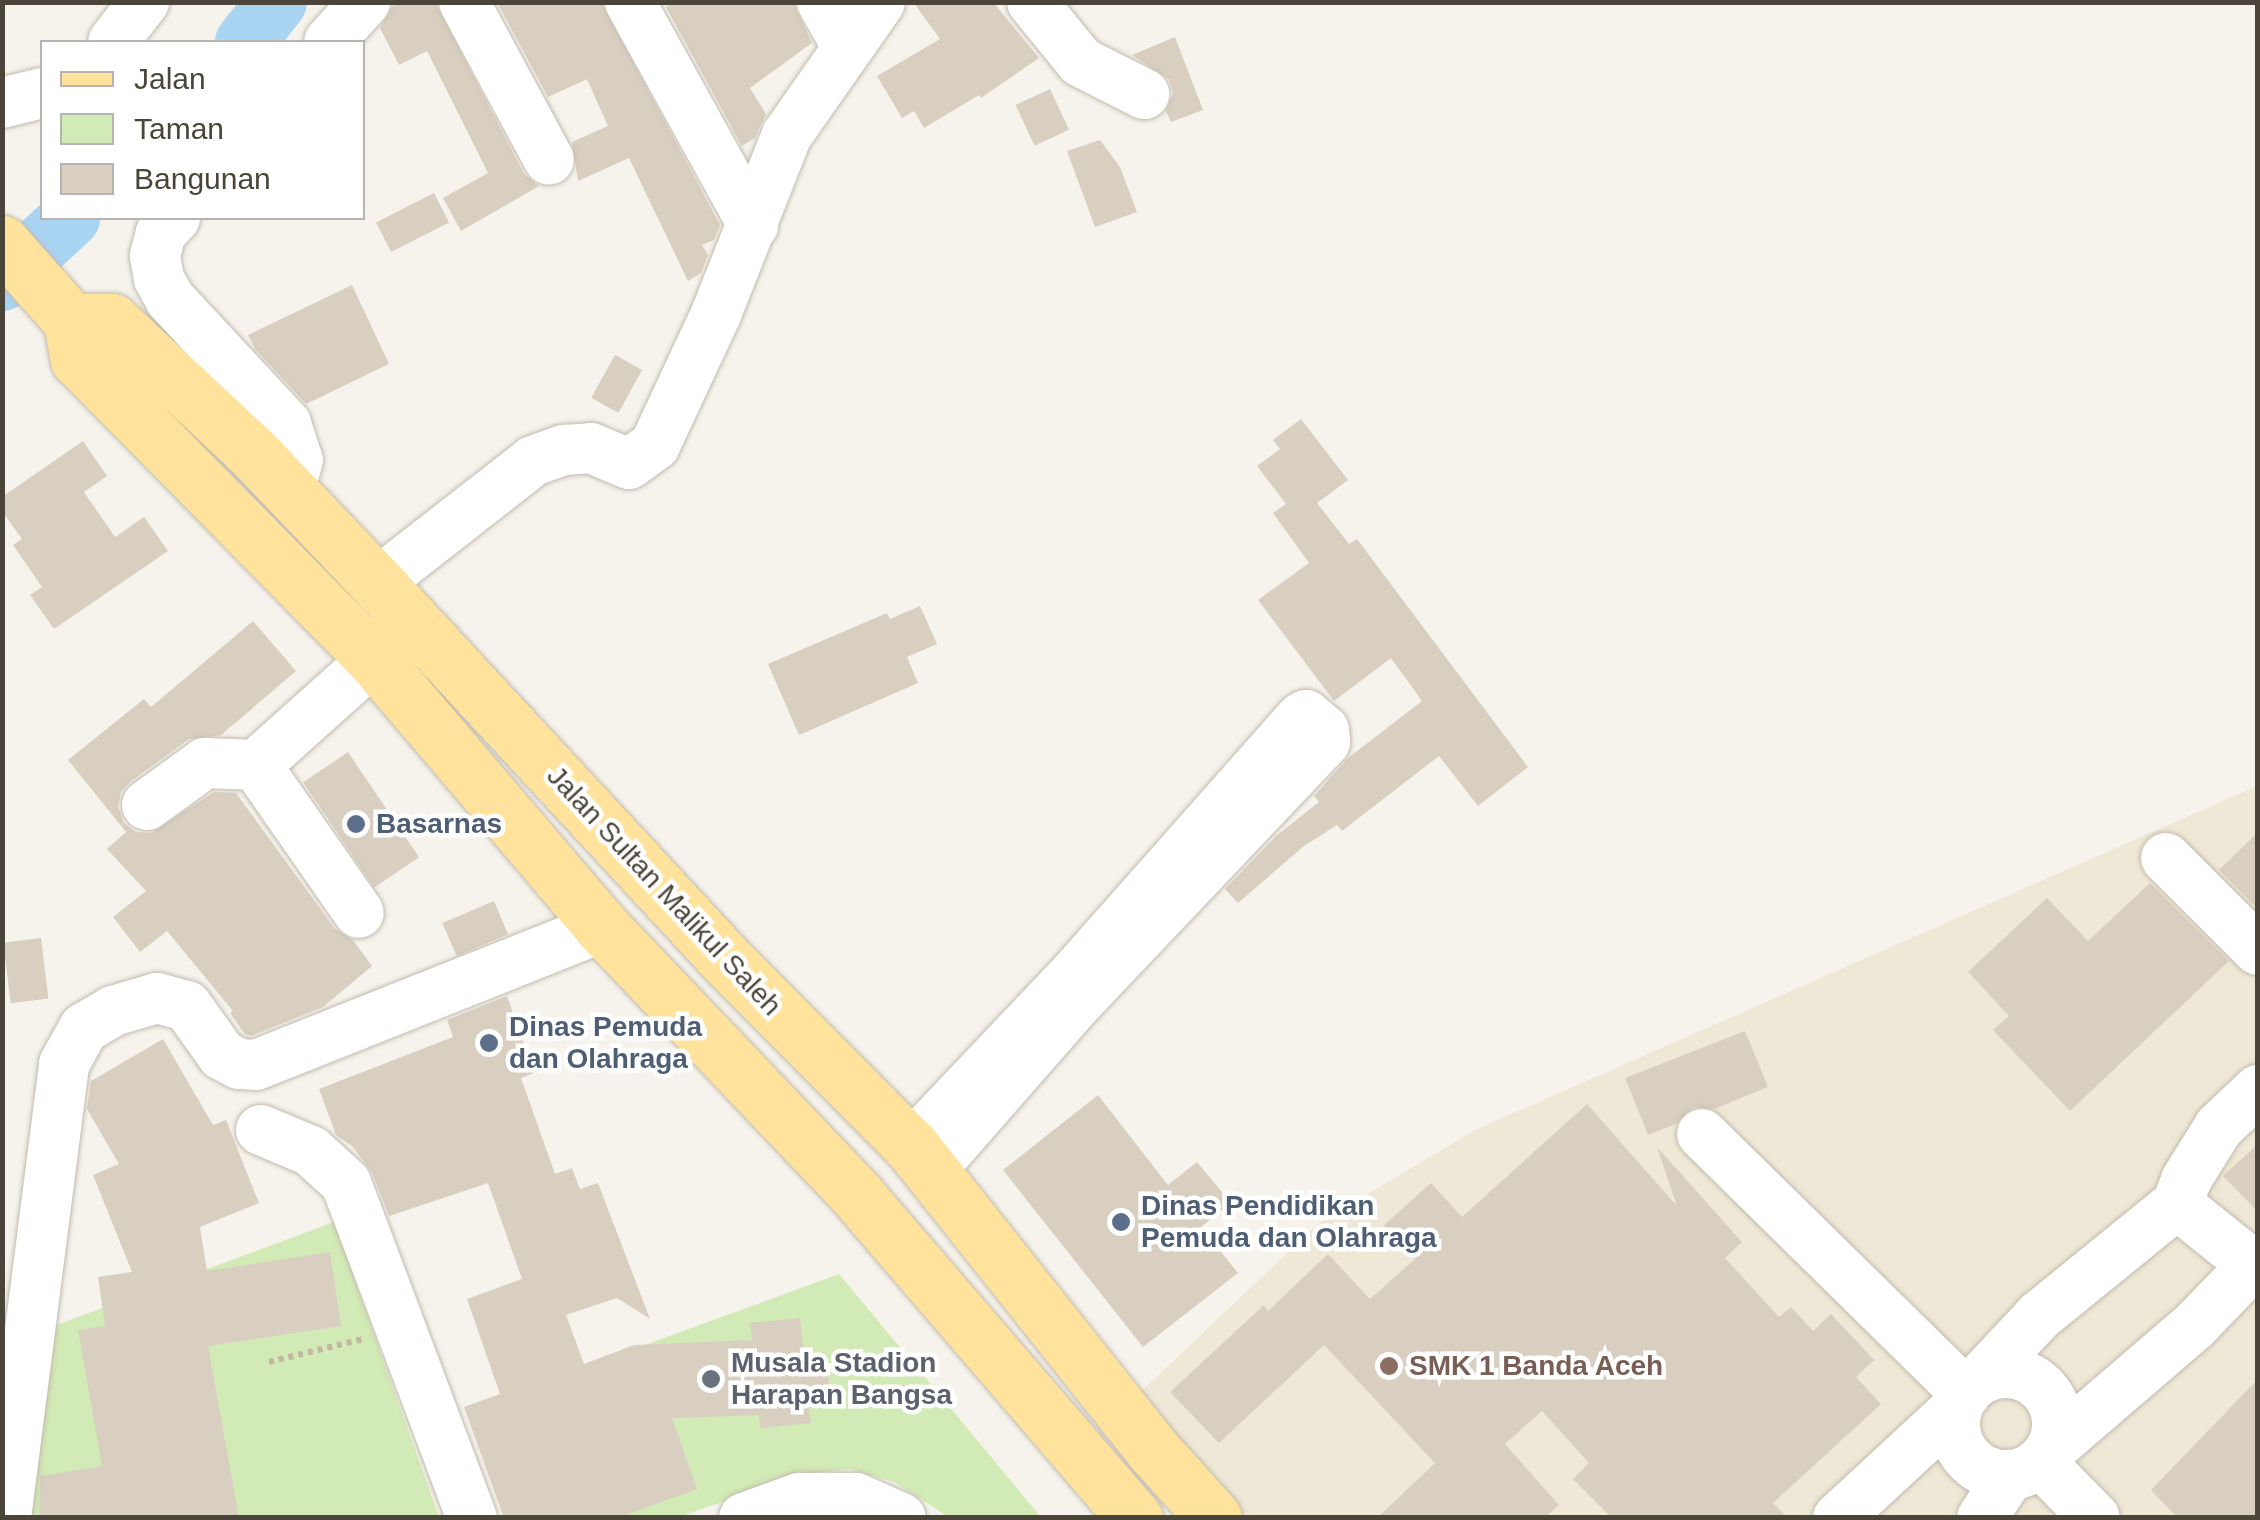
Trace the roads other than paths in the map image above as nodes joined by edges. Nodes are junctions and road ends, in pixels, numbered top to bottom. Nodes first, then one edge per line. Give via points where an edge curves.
1 (144, 2) edge
2 (365, 2) edge
3 (464, 2) edge
4 (630, 2) edge
5 (822, 2) edge
6 (880, 2) edge
7 (1032, 2) edge
8 (115, 40) edge
9 (332, 40) edge
10 (848, 46) junction
11 (40, 93) edge
12 (1144, 94) dead end
13 (2, 104) edge
14 (550, 160) dead end
15 (173, 220) edge
16 (754, 225) junction
17 (2, 243) edge
18 (64, 312) junction
19 (289, 491) junction
20 (377, 583) junction
21 (374, 659) junction
22 (256, 764) junction
23 (147, 805) dead end
24 (2166, 858) dead end
25 (359, 913) dead end
26 (602, 928) junction
27 (2258, 950) edge
28 (727, 961) junction
29 (677, 1008) junction
30 (2258, 1090) edge
31 (261, 1130) dead end
32 (1702, 1134) dead end
33 (921, 1158) junction
34 (2177, 1204) junction
35 (2255, 1265) edge
36 (1967, 1394) junction
37 (1153, 1450) junction
38 (2034, 1462) junction
39 (1124, 1505) edge
40 (6, 1518) edge
41 (472, 1518) edge
42 (744, 1518) edge
43 (901, 1518) edge
44 (1214, 1518) edge
45 (1838, 1518) edge
46 (1982, 1518) edge
47 (2094, 1518) edge

1 - 8 street
2 - 9 street
3 - 14 street
4 - 16 street
5 - 10 street
6 - 10 street
7 - 12 street via 1081,62
10 - 16 street via 787,135
11 - 13 street
15 - 19 street via 155,256 159,279 286,424 298,460
16 - 20 street via 655,445 629,464 591,448 533,462
17 - 18 main road
18 - 19 main road, Jalan Sultan Malikul Saleh via 112,321
18 - 21 main road via 78,359
19 - 20 main road, Jalan Sultan Malikul Saleh
20 - 28 main road, Jalan Sultan Malikul Saleh
21 - 22 street
21 - 26 main road
22 - 23 street via 205,762
22 - 25 street
24 - 27 street
26 - 29 main road
26 - 40 street via 256,1064 222,1054 187,1006 156,998 84,1028 64,1064
28 - 29 main road
28 - 33 main road, Jalan Sultan Malikul Saleh
29 - 39 main road via 856,1194
30 - 34 street via 2219,1127
31 - 41 street via 311,1151 346,1183
32 - 36 street
33 - 33 street via 1301,718 1324,730 1325,742
33 - 37 main road, Jalan Sultan Malikul Saleh
34 - 35 street
34 - 36 street via 2040,1316
35 - 38 street
36 - 38 street via 1958,1440 1966,1455 1978,1466
36 - 38 street via 2011,1373 2042,1386 2057,1416
36 - 45 street
37 - 39 main road
37 - 44 main road, Jalan Sultan Malikul Saleh
38 - 46 street
38 - 47 street
42 - 43 street via 799,1498 856,1498

